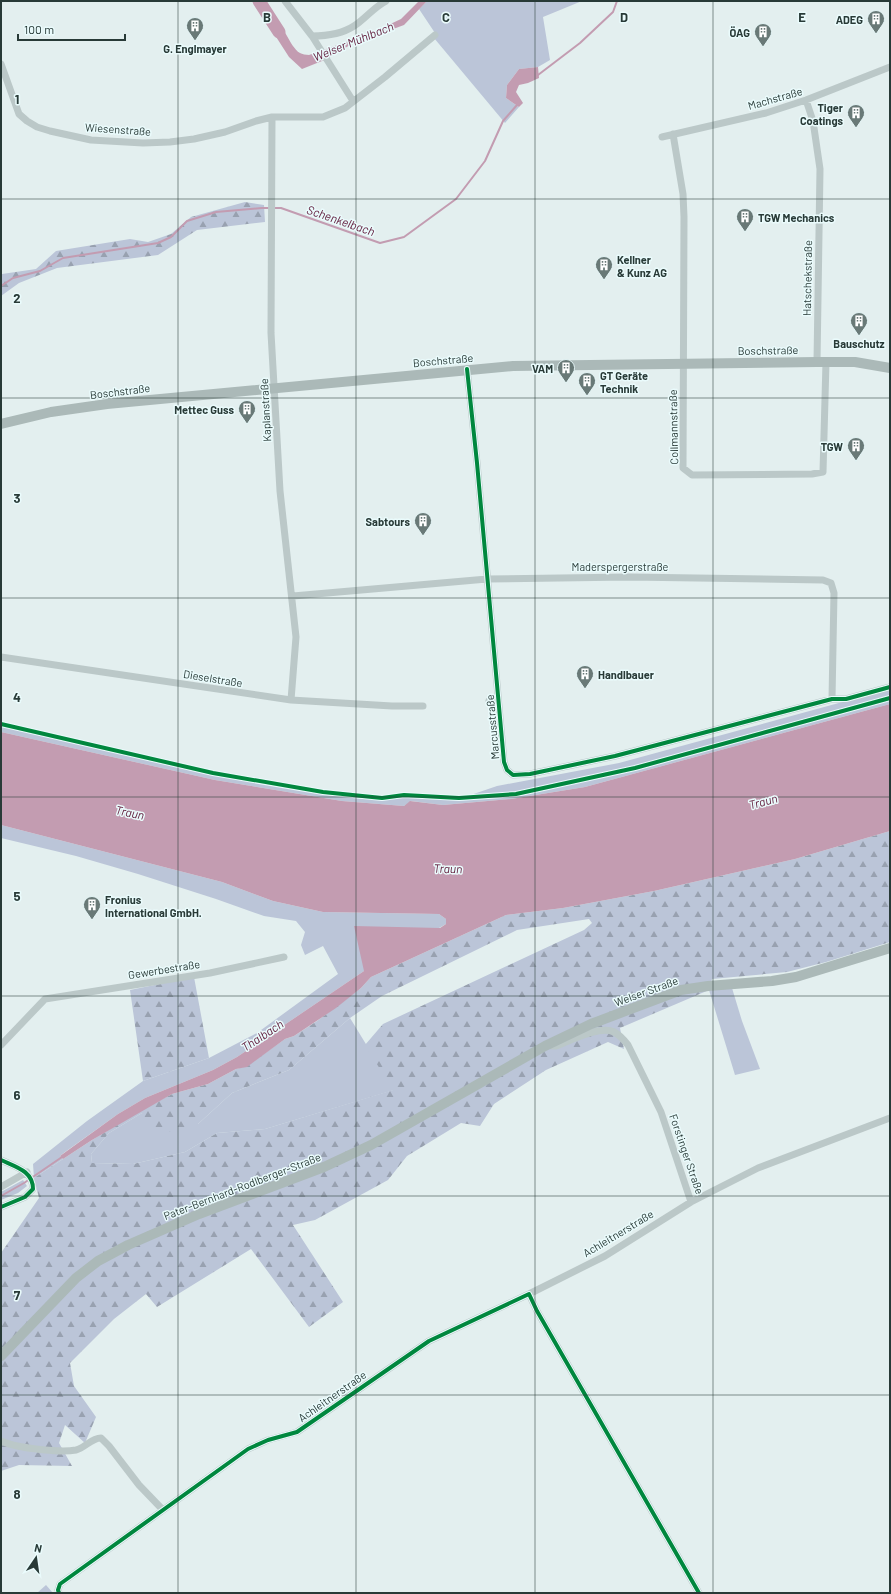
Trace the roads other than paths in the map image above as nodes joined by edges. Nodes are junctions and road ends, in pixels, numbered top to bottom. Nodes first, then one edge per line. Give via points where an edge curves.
1 (285, 1) edge
2 (386, 1) edge
3 (435, 35) dead end
4 (312, 36) junction
5 (1, 64) edge
6 (890, 67) edge
7 (806, 100) junction
8 (353, 101) junction
9 (272, 118) junction
10 (673, 134) junction
11 (662, 137) dead end
12 (821, 362) junction
13 (684, 363) junction
14 (890, 368) edge
15 (467, 369) junction
16 (274, 388) junction
17 (1, 424) edge
18 (487, 579) junction
19 (293, 596) junction
20 (1, 657) edge
21 (890, 687) edge
22 (498, 699) junction
23 (832, 699) junction
24 (291, 700) junction
25 (489, 701) dead end
26 (423, 706) dead end
27 (890, 948) edge
28 (284, 957) dead end
29 (1, 1045) edge
30 (545, 1046) junction
31 (492, 1077) joint
32 (890, 1118) edge
33 (1, 1160) edge
34 (28, 1174) junction
35 (1, 1187) edge
36 (691, 1202) junction
37 (1, 1208) edge
38 (529, 1294) junction
39 (1, 1356) edge
40 (1, 1441) edge
41 (163, 1510) junction
42 (59, 1593) edge
43 (699, 1593) edge

1 - 4 street
2 - 4 street via 355,26 344,31
3 - 8 street, Wiesenstraße
4 - 8 street
5 - 9 street, Wiesenstraße via 19,114 23,118 43,129 77,137 120,142 170,142 225,132
6 - 7 street, Machstraße
7 - 10 street, Machstraße via 766,113
7 - 12 street, Hatschekstraße via 813,121 820,169
8 - 9 street, Wiesenstraße via 345,108 323,117
9 - 16 street, Kaplanstraße via 271,333
10 - 11 street, Machstraße
10 - 13 street, Collmannstraße via 683,194
12 - 13 main road, Boschstraße
12 - 13 street, Collmannstraße via 824,472 779,475 692,475 683,468
12 - 14 main road, Boschstraße via 856,362
13 - 15 main road, Boschstraße via 527,365
15 - 16 main road, Boschstraße
15 - 18 street, Marcusstraße
16 - 17 main road, Boschstraße via 107,404 51,412
16 - 19 street, Kaplanstraße via 280,491
18 - 19 street, Maderspergerstraße
18 - 22 street, Marcusstraße
18 - 23 street, Maderspergerstraße via 629,577 823,580 831,583 834,593
19 - 24 street, Kaplanstraße via 296,637
20 - 24 street, Dieselstraße
21 - 23 street via 846,699
22 - 23 street, Marcusstraße via 504,762 513,776 616,756
22 - 25 street
24 - 26 street, Dieselstraße
27 - 30 main road, Welser Straße via 796,977 681,990 591,1024
28 - 29 street, Gewerbestraße via 210,973 45,999
30 - 31 main road, Welser Straße
30 - 36 street, Forstinger Straße via 556,1046 598,1031 613,1031 622,1038 628,1045 660,1112
31 - 39 main road, Pater-Bernhard-Rodlberger-Straße via 324,1168 199,1214 98,1261 76,1278
32 - 36 street, Forstinger Straße via 758,1168
33 - 34 street
34 - 35 street
34 - 37 street via 33,1186 25,1198
36 - 38 street, Achleitnerstraße via 605,1256
38 - 41 street, Achleitnerstraße via 429,1341 297,1432 248,1449
38 - 43 street
40 - 41 street via 19,1447 75,1450 101,1438
41 - 42 street, Achleitnerstraße via 60,1584

